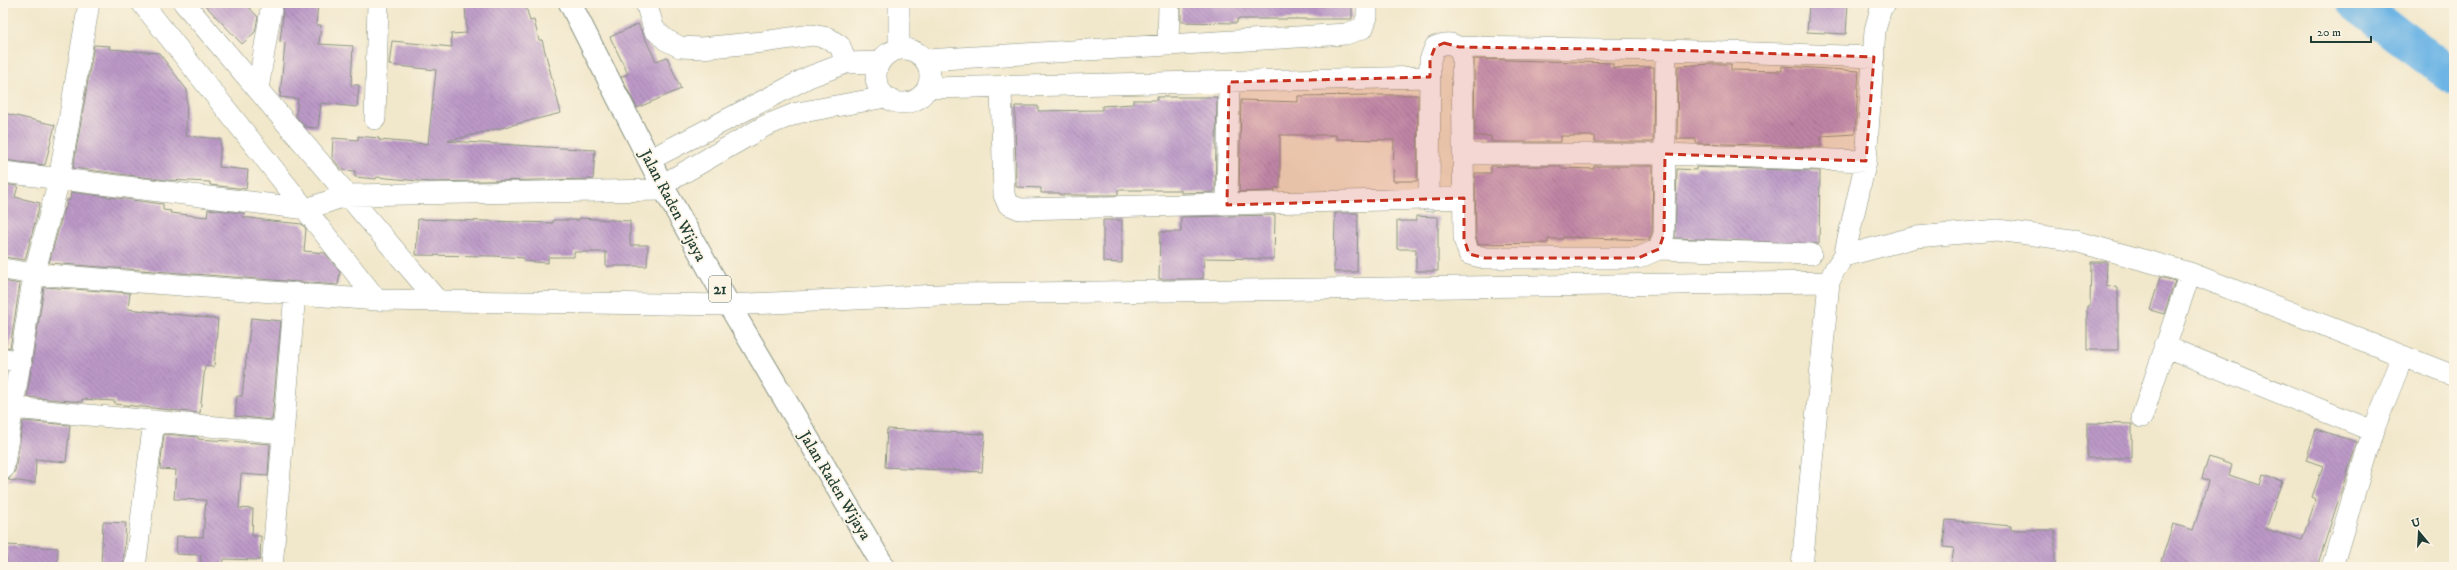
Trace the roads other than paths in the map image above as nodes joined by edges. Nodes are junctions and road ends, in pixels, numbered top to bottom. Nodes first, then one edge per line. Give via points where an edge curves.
1 (89, 3) edge
2 (142, 3) edge
3 (184, 3) edge
4 (272, 3) edge
5 (378, 3) edge
6 (570, 3) edge
7 (646, 3) edge
8 (898, 3) edge
9 (1169, 3) edge
10 (1367, 3) edge
11 (1886, 3) edge
12 (1168, 45) junction
13 (1459, 48) junction
14 (899, 49) junction
15 (1666, 50) junction
16 (1874, 57) junction
17 (926, 60) junction
18 (880, 62) junction
19 (846, 63) junction
20 (1430, 77) junction
21 (1229, 82) junction
22 (928, 88) junction
23 (1001, 88) junction
24 (258, 89) junction
25 (886, 98) junction
26 (756, 106) junction
27 (375, 119) dead end
28 (765, 126) junction
29 (1463, 154) junction
30 (1665, 154) junction
31 (649, 160) junction
32 (1866, 160) junction
33 (3, 172) edge
34 (59, 180) junction
35 (664, 188) junction
36 (347, 195) junction
37 (1464, 198) junction
38 (1429, 201) junction
39 (1227, 205) junction
40 (307, 209) junction
41 (1659, 249) junction
42 (1811, 254) dead end
43 (1844, 256) junction
44 (3, 270) edge
45 (2190, 273) junction
46 (34, 274) junction
47 (1830, 282) junction
48 (295, 293) junction
49 (377, 300) junction
50 (437, 300) junction
51 (729, 305) junction
52 (2164, 346) junction
53 (2403, 356) junction
54 (12, 360) edge
55 (2454, 376) edge
56 (13, 408) junction
57 (2142, 417) dead end
58 (154, 421) junction
59 (2373, 431) junction
60 (283, 433) junction
61 (3, 469) edge
62 (135, 567) edge
63 (272, 567) edge
64 (884, 567) edge
65 (1802, 567) edge
66 (2332, 567) edge

1 - 34 street
2 - 40 street
3 - 24 street
4 - 24 street
5 - 27 street
6 - 31 highway, Jalan Raden Wijaya / 21
7 - 19 street via 654,28 666,40 680,47 701,48 812,35 828,38 840,46
8 - 14 street
9 - 12 street
10 - 12 street via 1368,17 1363,28 1346,34
11 - 16 street via 1881,8 1875,30
12 - 17 street
13 - 15 street
13 - 20 street via 1444,43 1435,47 1430,60
13 - 29 street via 1462,54
14 - 17 street via 914,50
14 - 18 street via 888,53
15 - 16 street
15 - 30 street
16 - 32 street
17 - 22 street via 931,74
18 - 19 street
18 - 25 street via 876,71 876,81
19 - 26 street via 809,77
20 - 21 street
20 - 38 street
21 - 23 street
21 - 39 street
22 - 23 street
22 - 25 street via 923,95 909,103
23 - 39 street via 1004,195 1008,204 1020,209
24 - 36 street
25 - 28 street via 797,113
26 - 28 street
26 - 31 street
28 - 35 street
29 - 30 street
29 - 37 street
30 - 32 street
30 - 41 street via 1664,234
31 - 35 highway, Jalan Raden Wijaya / 21
32 - 43 street
33 - 34 street
34 - 40 street
34 - 46 street
35 - 36 street
35 - 51 highway, Jalan Raden Wijaya / 21
36 - 40 street
36 - 50 street
37 - 38 street
37 - 41 street via 1464,239 1469,254 1484,258 1638,258
38 - 39 street
40 - 49 street
41 - 42 street
43 - 45 street via 1916,237 1998,230 2072,240
43 - 47 street
44 - 46 street
45 - 52 street
45 - 53 street
46 - 48 street
46 - 54 street
47 - 51 street via 960,294
47 - 65 street
48 - 49 street
48 - 60 street
49 - 50 street
50 - 51 street
51 - 64 highway, Jalan Raden Wijaya / 21
52 - 57 street
52 - 59 street
53 - 55 street
53 - 59 street
54 - 56 street
56 - 58 street
56 - 61 street
58 - 60 street
58 - 62 street
59 - 66 street
60 - 63 street

